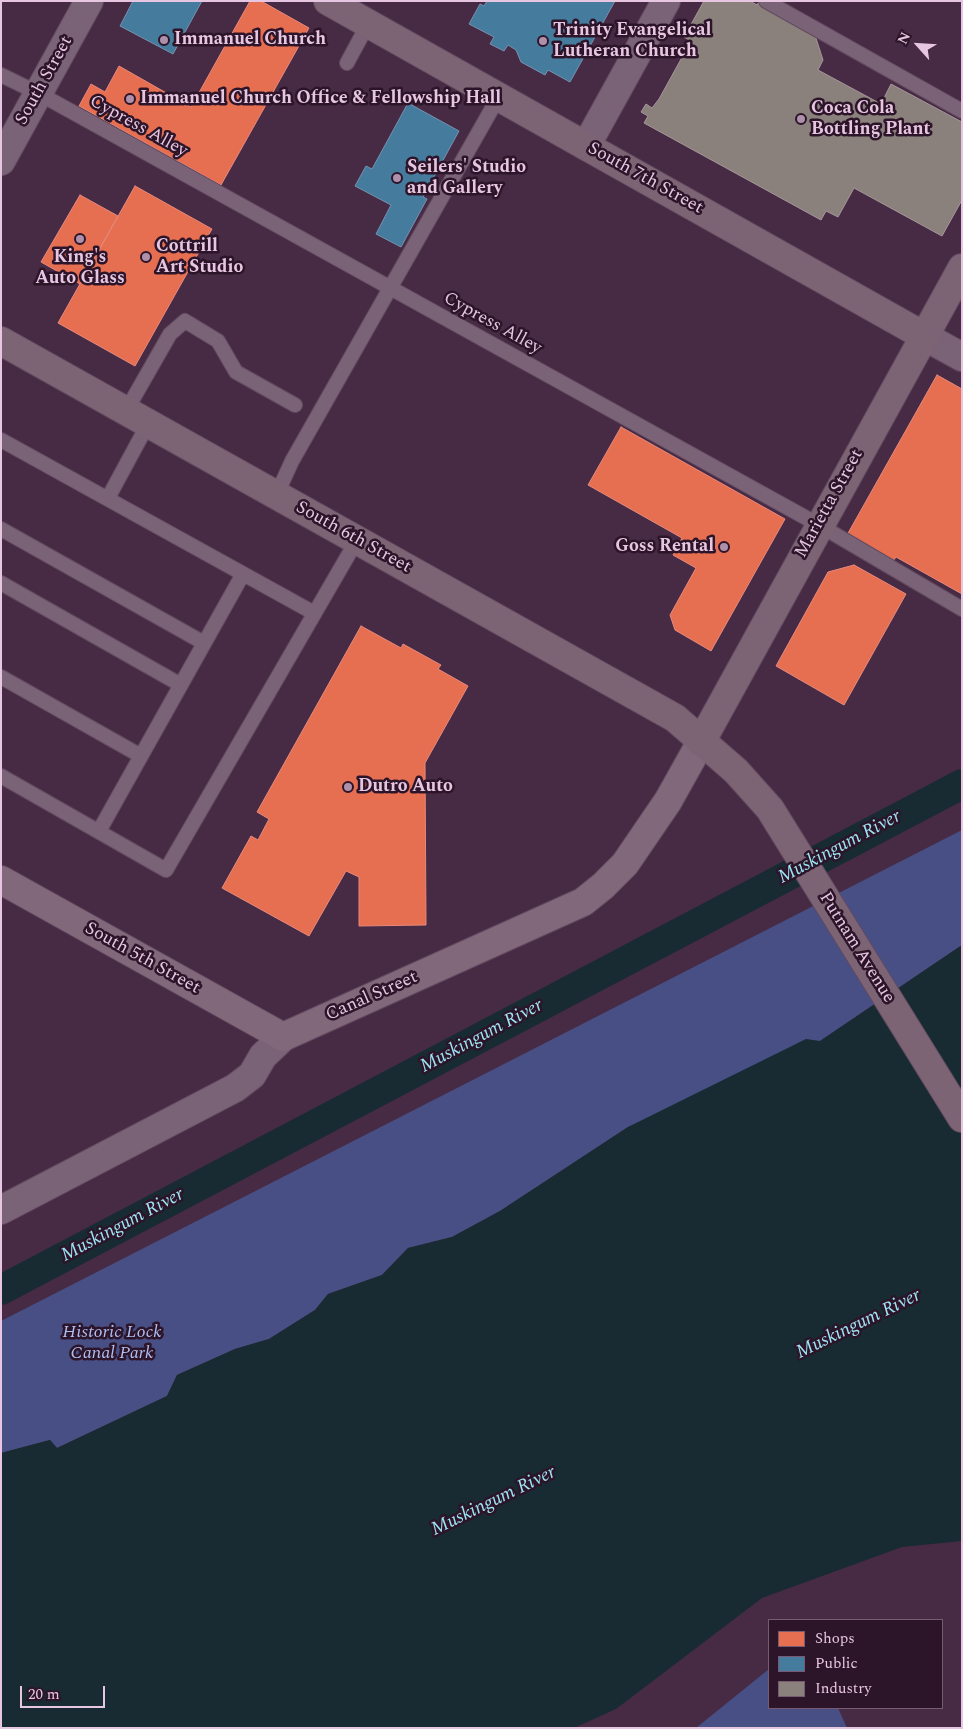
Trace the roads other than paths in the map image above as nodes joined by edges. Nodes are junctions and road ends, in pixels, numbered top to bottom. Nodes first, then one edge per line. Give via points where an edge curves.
1 (89, 1) edge
2 (328, 1) edge
3 (666, 1) edge
4 (766, 1) edge
5 (368, 24) junction
6 (347, 63) dead end
7 (1, 75) edge
8 (38, 93) junction
9 (498, 98) junction
10 (962, 111) edge
11 (586, 146) junction
12 (1, 161) edge
13 (962, 268) edge
14 (390, 289) junction
15 (924, 336) junction
16 (1, 341) edge
17 (962, 356) edge
18 (295, 405) dead end
19 (137, 417) junction
20 (1, 440) edge
21 (276, 496) junction
22 (108, 498) junction
23 (818, 525) junction
24 (1, 529) edge
25 (357, 540) junction
26 (243, 574) junction
27 (1, 583) edge
28 (962, 609) edge
29 (314, 613) junction
30 (204, 643) junction
31 (1, 677) edge
32 (181, 685) junction
33 (701, 742) junction
34 (141, 756) junction
35 (1, 776) edge
36 (99, 831) junction
37 (1, 880) edge
38 (283, 1037) junction
39 (962, 1118) edge
40 (1, 1210) edge

1 - 8 street, South Street
2 - 5 main road, South 7th Street
3 - 11 street
4 - 10 lane
5 - 6 lane
5 - 9 main road, South 7th Street
7 - 8 lane, Cypress Alley
8 - 12 street, South Street
8 - 14 lane, Cypress Alley
9 - 11 main road, South 7th Street
9 - 14 lane
11 - 15 main road, South 7th Street
13 - 15 main road, Marietta Street
14 - 21 lane via 292,461
14 - 23 lane, Cypress Alley
15 - 17 street, South 7th Street
15 - 23 main road, Marietta Street
16 - 19 main road, South 6th Street
18 - 19 lane via 236,372 218,341 186,322 170,334
19 - 21 main road, South 6th Street
19 - 22 lane
20 - 22 lane
21 - 25 main road, South 6th Street
22 - 26 lane
23 - 28 lane, Cypress Alley
23 - 33 main road, Marietta Street
24 - 30 lane
25 - 29 lane
25 - 33 main road, South 6th Street via 675,718
26 - 29 lane
26 - 30 lane
27 - 32 lane
29 - 36 lane via 166,870
30 - 32 lane
31 - 34 lane
32 - 34 lane
33 - 38 main road, Canal Street via 668,801 625,864 583,902
33 - 39 main road, Putnam Avenue via 736,771 770,809
34 - 36 lane
35 - 36 lane
37 - 38 main road, South 5th Street
38 - 40 street, Canal Street via 263,1056 252,1075 235,1088

